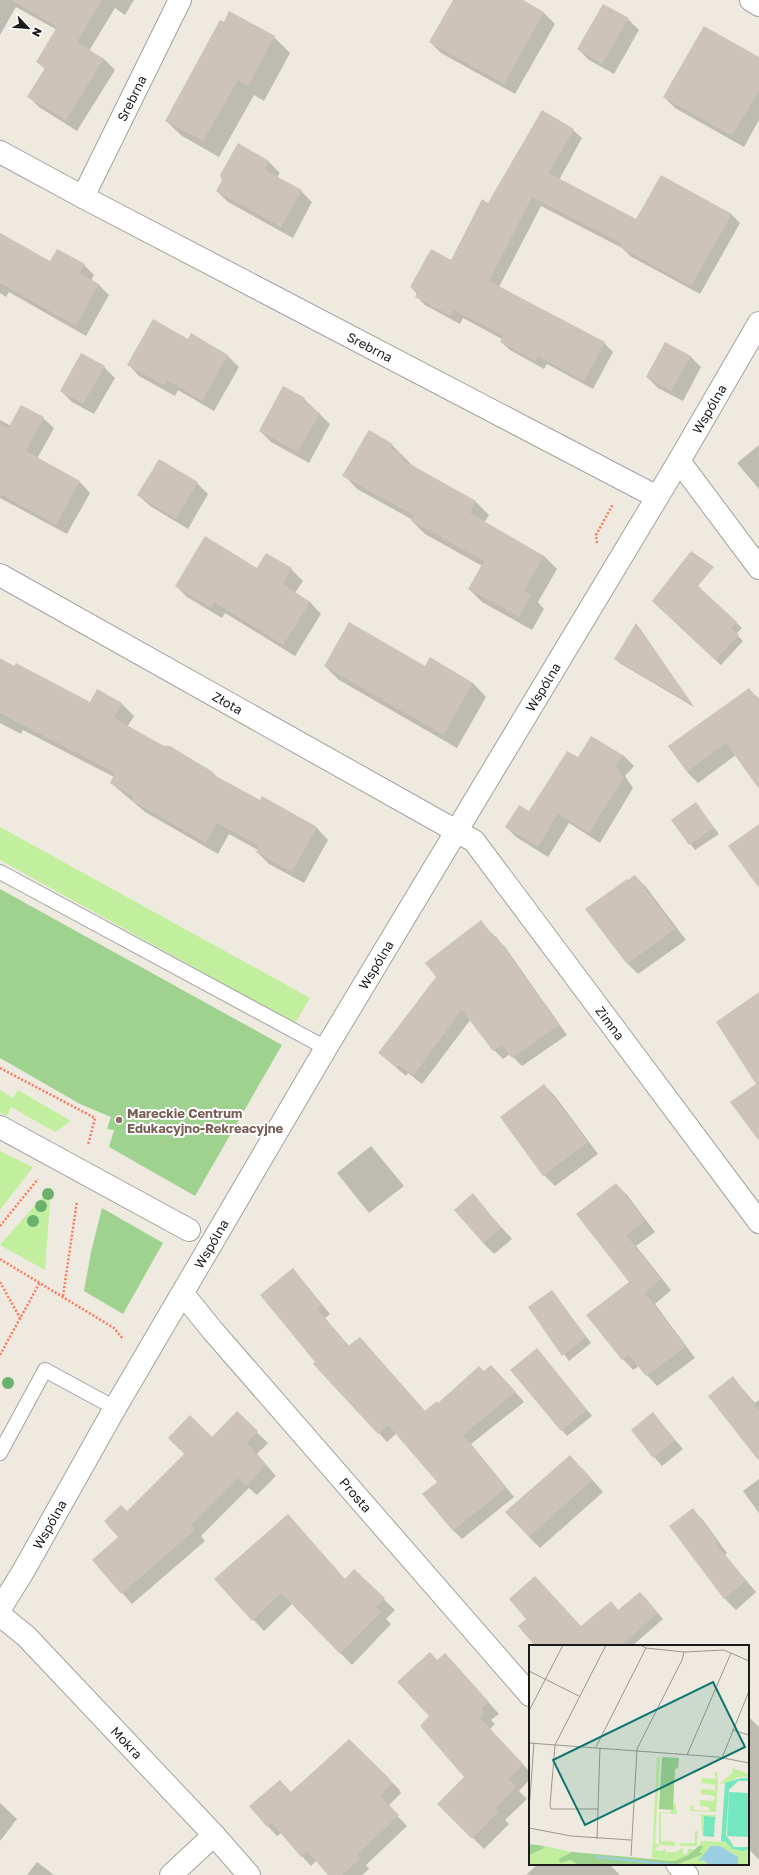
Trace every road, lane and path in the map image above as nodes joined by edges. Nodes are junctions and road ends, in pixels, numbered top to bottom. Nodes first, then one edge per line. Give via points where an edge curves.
1 (180, 0) edge
2 (751, 0) edge
3 (759, 5) edge
4 (0, 152) edge
5 (83, 197) junction
6 (759, 323) edge
7 (679, 461) junction
8 (657, 497) junction
9 (759, 568) edge
10 (0, 575) edge
11 (456, 831) junction
12 (0, 872) edge
13 (326, 1048) junction
14 (0, 1127) edge
15 (56, 1157) junction
16 (759, 1222) edge
17 (0, 1226) edge
18 (189, 1230) dead end
19 (0, 1259) edge
20 (0, 1282) edge
21 (40, 1282) junction
22 (183, 1294) junction
23 (20, 1318) junction
24 (125, 1340) dead end
25 (0, 1355) edge
26 (115, 1408) junction
27 (0, 1453) edge
28 (0, 1609) edge
29 (0, 1615) edge
30 (529, 1694) edge
31 (214, 1836) junction
32 (678, 1865) edge
33 (172, 1875) edge
34 (249, 1875) edge
35 (687, 1875) edge

1 - 5 street, Srebrna
2 - 3 street
4 - 5 street, Srebrna
5 - 8 street, Srebrna
6 - 7 street, Wspólna
7 - 8 street, Wspólna
7 - 9 street
8 - 11 street, Wspólna
10 - 11 street, Złota
11 - 13 street, Wspólna
11 - 16 street, Zimna via 474,841 500,874
12 - 13 lane
13 - 22 street, Wspólna
14 - 15 street
15 - 17 path
15 - 18 street
19 - 21 path
20 - 23 path
21 - 23 path
21 - 24 path via 114,1328
22 - 26 street, Wspólna
22 - 30 street, Prosta
23 - 25 path
26 - 27 lane via 45,1370
26 - 28 street, Wspólna
29 - 31 street, Mokra via 26,1636
31 - 33 street
31 - 34 street, Mokra
32 - 35 street

